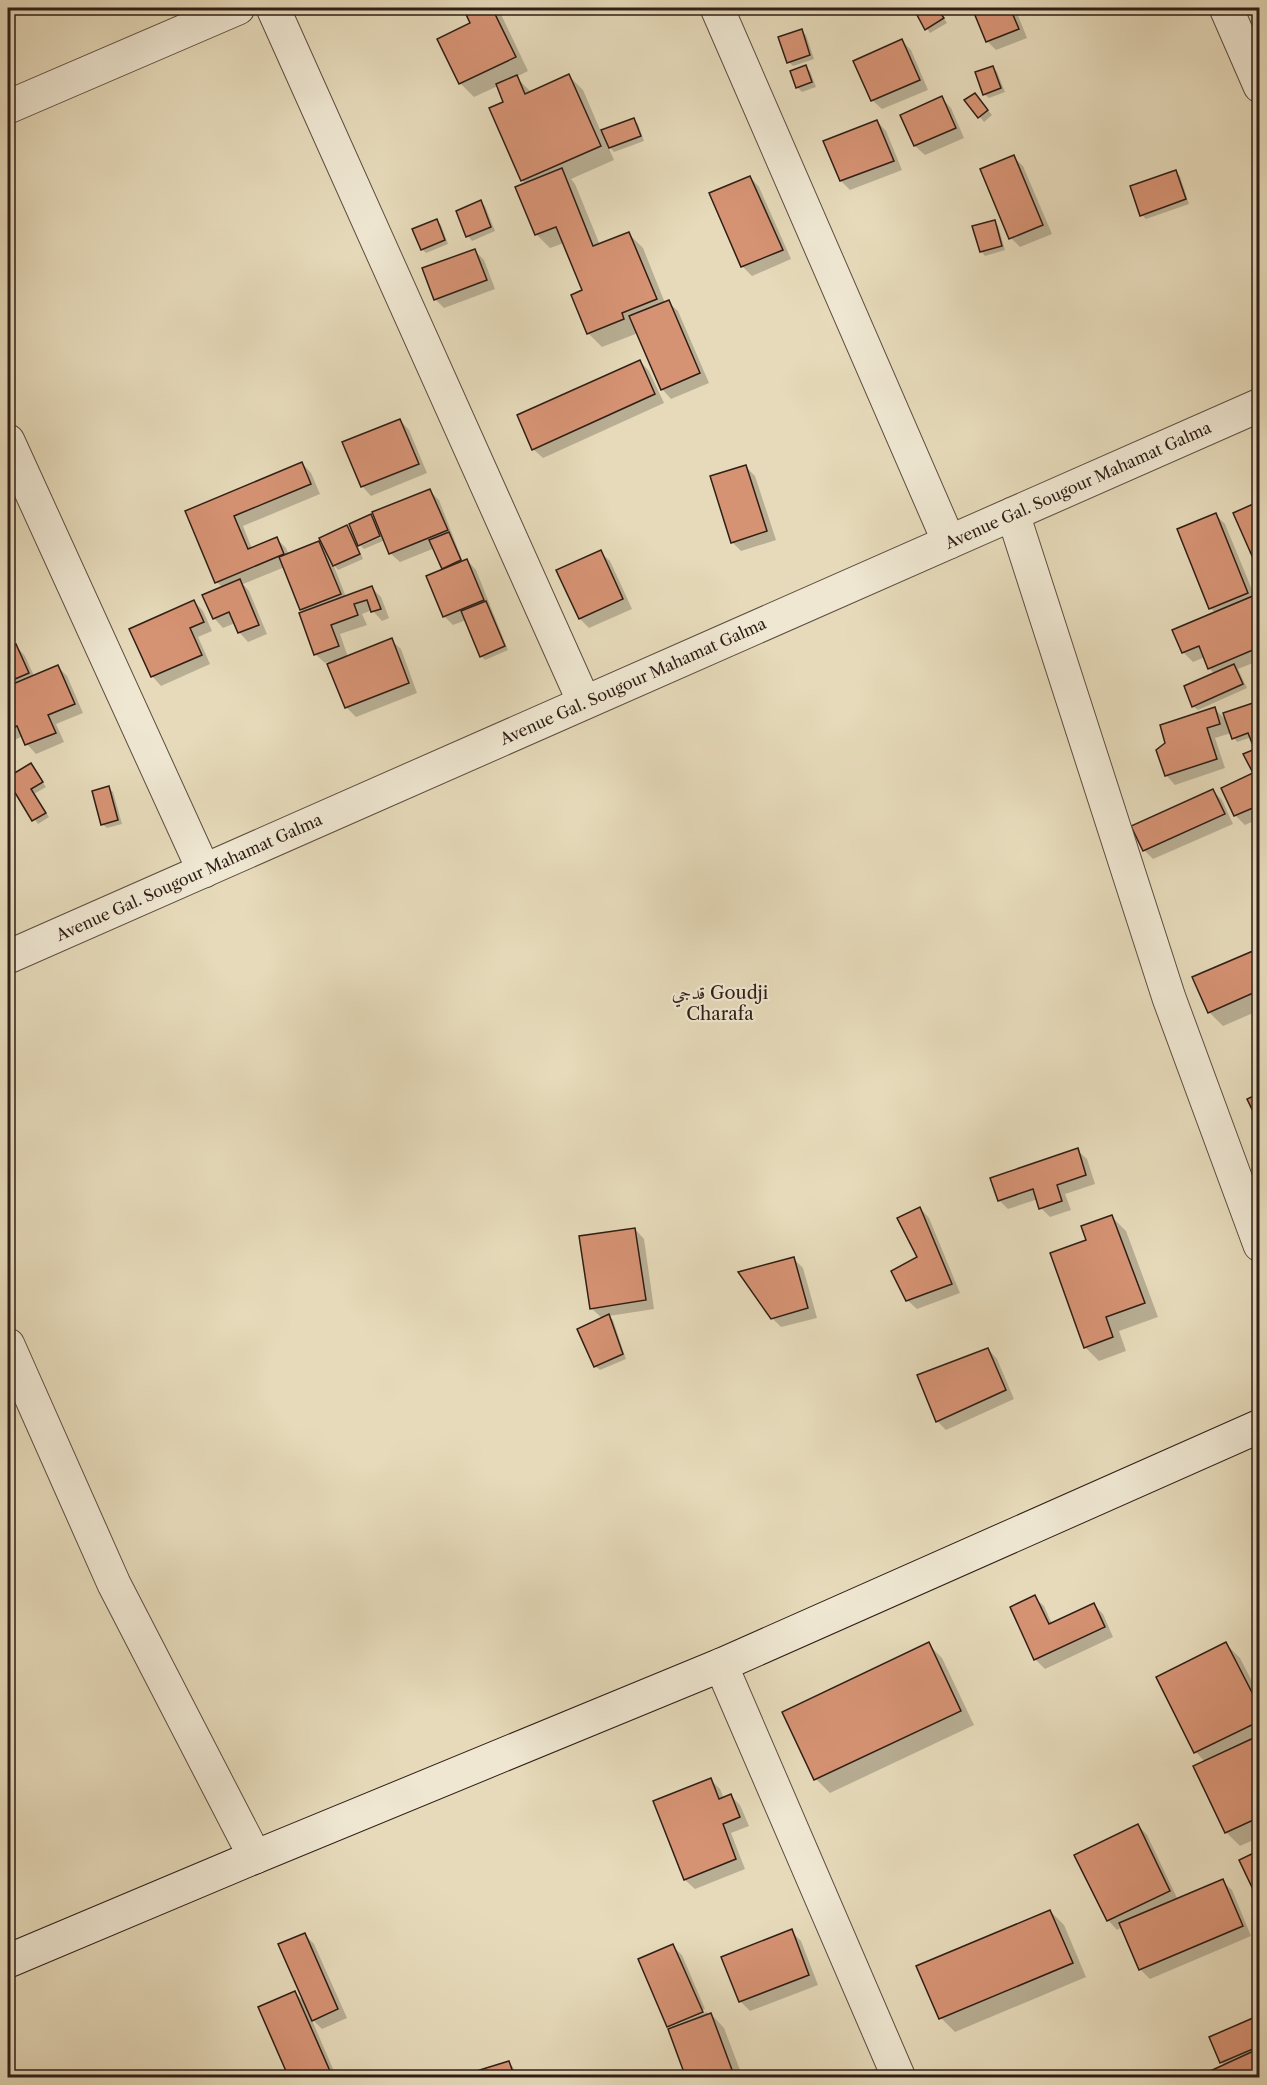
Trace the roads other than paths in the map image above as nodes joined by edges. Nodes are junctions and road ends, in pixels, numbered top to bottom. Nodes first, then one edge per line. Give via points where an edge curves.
1 (238, 8) edge
2 (273, 8) edge
3 (717, 8) edge
4 (1226, 8) edge
5 (1260, 86) edge
6 (8, 107) edge
7 (1260, 405) edge
8 (8, 441) edge
9 (1013, 514) junction
10 (949, 542) junction
11 (584, 702) junction
12 (204, 871) junction
13 (8, 957) edge
14 (1260, 1245) edge
15 (8, 1345) edge
16 (1260, 1426) edge
17 (721, 1665) junction
18 (255, 1857) junction
19 (8, 1962) edge
20 (899, 2078) edge

1 - 6 street
2 - 11 street
3 - 10 street
4 - 5 street
7 - 9 street, Avenue Gal. Sougour Mahamat Galma
8 - 12 street
9 - 10 street, Avenue Gal. Sougour Mahamat Galma
9 - 14 street via 1169,998
10 - 11 street, Avenue Gal. Sougour Mahamat Galma
11 - 12 street, Avenue Gal. Sougour Mahamat Galma
12 - 13 street, Avenue Gal. Sougour Mahamat Galma
15 - 18 street via 114,1584
16 - 17 street
17 - 18 street
17 - 20 street
18 - 19 street

